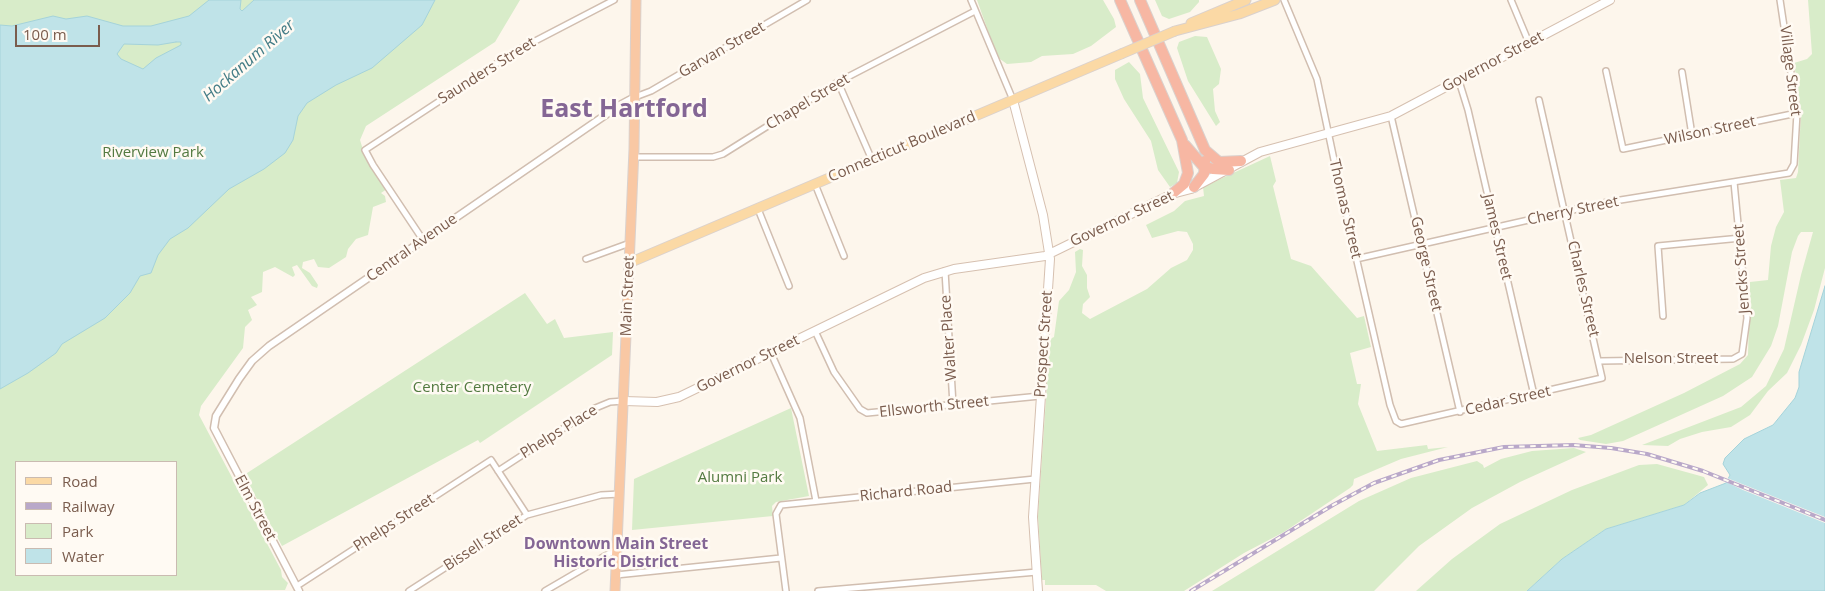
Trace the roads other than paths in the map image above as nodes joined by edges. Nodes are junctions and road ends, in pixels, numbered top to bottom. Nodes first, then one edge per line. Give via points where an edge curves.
1 (614, 0) edge
2 (636, 0) edge
3 (807, 0) edge
4 (971, 0) edge
5 (1120, 0) edge
6 (1136, 0) edge
7 (1246, 0) edge
8 (1275, 0) edge
9 (1284, 0) edge
10 (1511, 0) edge
11 (1610, 0) edge
12 (1780, 0) edge
13 (1142, 4) edge
14 (975, 11) junction
15 (1175, 31) junction
16 (1529, 43) junction
17 (1606, 71) dead end
18 (1682, 72) dead end
19 (1459, 81) junction
20 (838, 82) junction
21 (635, 97) junction
22 (1013, 100) junction
23 (1539, 100) dead end
24 (1797, 113) junction
25 (1392, 116) junction
26 (1328, 133) junction
27 (1692, 135) junction
28 (1182, 140) junction
29 (1204, 150) junction
30 (633, 158) junction
31 (872, 160) junction
32 (1241, 161) junction
33 (1205, 167) junction
34 (1228, 170) junction
35 (1791, 171) joint
36 (1734, 182) junction
37 (815, 184) junction
38 (1194, 187) junction
39 (1172, 194) junction
40 (758, 209) junction
41 (1565, 212) junction
42 (1495, 228) junction
43 (1741, 238) junction
44 (423, 240) junction
45 (630, 243) junction
46 (1422, 244) junction
47 (1050, 254) junction
48 (844, 256) dead end
49 (1356, 258) junction
50 (586, 259) dead end
51 (629, 263) junction
52 (945, 271) junction
53 (790, 286) dead end
54 (1663, 316) dead end
55 (815, 331) junction
56 (771, 353) junction
57 (1741, 356) joint
58 (1600, 361) junction
59 (1534, 395) junction
60 (1040, 396) junction
61 (624, 401) junction
62 (953, 405) junction
63 (1460, 412) junction
64 (1396, 422) joint
65 (214, 424) joint
66 (498, 471) junction
67 (1035, 479) junction
68 (620, 494) junction
69 (816, 501) junction
70 (526, 515) junction
71 (617, 548) junction
72 (781, 558) junction
73 (1037, 572) junction
74 (616, 575) junction
75 (910, 583) junction
76 (298, 589) edge
77 (409, 591) edge
78 (545, 591) edge
79 (615, 591) edge
80 (786, 591) edge
81 (818, 591) edge
82 (823, 591) edge
83 (910, 591) edge
84 (1038, 591) edge

1 - 44 street, Saunders Street via 524,46 365,150
2 - 21 highway, Main Street
3 - 21 street, Garvan Street via 651,91
4 - 14 street
5 - 28 highway
6 - 13 highway
7 - 15 main road, Connecticut Boulevard
8 - 15 main road, Connecticut Boulevard via 1239,14
9 - 26 street, Thomas Street via 1317,79
10 - 16 street
11 - 16 main road, Governor Street
12 - 24 street, Village Street
13 - 29 highway
14 - 20 street, Chapel Street
14 - 22 street
15 - 22 main road, Connecticut Boulevard, bridge
16 - 19 main road, Governor Street
17 - 27 street, Wilson Street via 1622,149
18 - 27 street
19 - 25 main road, Governor Street
19 - 42 street, James Street
20 - 30 street, Chapel Street via 718,156
20 - 31 street
21 - 30 highway, Main Street
21 - 44 street, Central Avenue
22 - 31 main road, Connecticut Boulevard
22 - 47 main road, Prospect Street
23 - 41 street, Charles Street
24 - 27 street, Wilson Street
24 - 35 street, Village Street
25 - 26 main road, Governor Street
25 - 46 street, George Street
26 - 32 main road, Governor Street via 1266,150
26 - 49 street, Thomas Street
28 - 33 highway
28 - 39 highway via 1188,173 1184,184
29 - 32 highway via 1219,162
29 - 33 highway
30 - 45 highway, Main Street
31 - 37 main road, Connecticut Boulevard
32 - 34 main road, Governor Street
33 - 34 highway
33 - 38 highway via 1203,176
34 - 38 main road, Governor Street
35 - 36 street, Cherry Street
36 - 41 street, Cherry Street
36 - 43 street, Jencks Street
37 - 40 main road, Connecticut Boulevard
37 - 48 street
38 - 39 main road, Governor Street
39 - 47 main road, Governor Street
40 - 51 main road, Connecticut Boulevard
40 - 53 street
41 - 42 street, Cherry Street
41 - 58 street, Charles Street
42 - 46 street, Cherry Street
42 - 59 street, James Street
43 - 54 street via 1658,246
43 - 57 street, Jencks Street via 1747,318
44 - 65 street, Central Avenue via 260,353 239,379
45 - 50 street
45 - 51 highway, Main Street
46 - 49 street, Cherry Street
46 - 63 street, George Street
47 - 52 main road, Governor Street
47 - 60 main road, Prospect Street
49 - 64 street, Thomas Street
51 - 61 highway, Main Street
52 - 55 main road, Governor Street via 914,282
52 - 62 street, Walter Place
55 - 56 main road, Governor Street
55 - 62 street, Ellsworth Street via 834,372 864,412
56 - 61 main road, Governor Street via 680,397 657,402
56 - 69 street via 800,418
57 - 58 street, Nelson Street via 1733,359
58 - 59 street, Cedar Street via 1602,378
59 - 63 street, Cedar Street
60 - 62 street, Ellsworth Street
60 - 67 main road, Prospect Street
61 - 66 street, Phelps Place via 593,408
61 - 68 highway, Main Street
63 - 64 street, Cedar Street via 1405,424
65 - 76 street, Elm Street via 217,437
66 - 70 street
66 - 76 street, Phelps Street via 491,460
67 - 69 street, Richard Road
67 - 73 main road, Prospect Street via 1033,517
68 - 70 street, Bissell Street via 601,495
68 - 71 highway, Main Street
69 - 72 street, Richard Road via 778,507
70 - 77 street, Bissell Street
71 - 74 highway, Main Street
71 - 78 street
72 - 74 street
72 - 80 street
73 - 75 street
73 - 84 main road, Prospect Street
74 - 79 highway, Main Street
75 - 82 street
75 - 83 street
81 - 82 street

